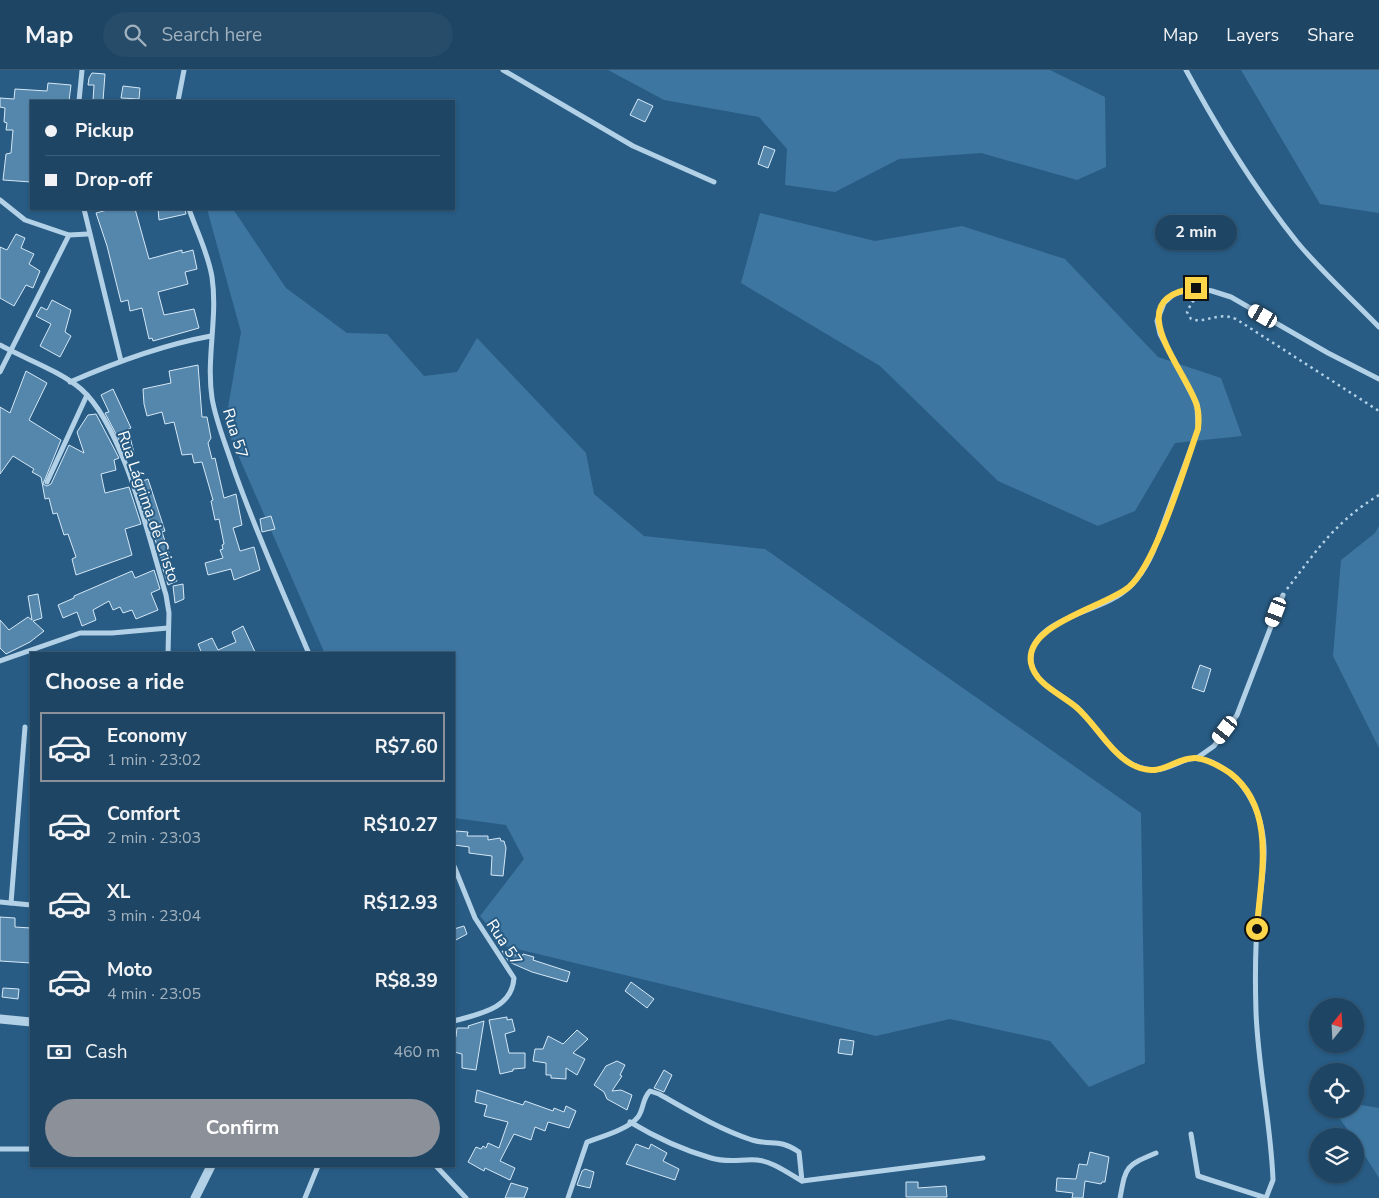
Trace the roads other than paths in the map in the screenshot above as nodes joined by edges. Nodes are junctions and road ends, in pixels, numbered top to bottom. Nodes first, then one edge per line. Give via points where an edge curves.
1 (82, 70) edge
2 (184, 70) edge
3 (503, 70) edge
4 (1186, 70) edge
5 (79, 100) edge
6 (178, 100) edge
7 (714, 182) dead end
8 (0, 200) edge
9 (84, 210) edge
10 (189, 210) edge
11 (88, 234) junction
12 (69, 235) junction
13 (1379, 327) edge
14 (211, 336) junction
15 (0, 345) edge
16 (11, 351) junction
17 (121, 361) junction
18 (0, 372) edge
19 (1379, 379) edge
20 (70, 382) junction
21 (87, 395) junction
22 (47, 482) dead end
23 (1283, 595) road end
24 (168, 628) junction
25 (168, 652) edge
26 (308, 652) edge
27 (0, 661) edge
28 (25, 727) dead end
29 (1196, 758) junction
30 (455, 868) edge
31 (0, 902) edge
32 (11, 902) junction
33 (30, 905) edge
34 (0, 1019) edge
35 (455, 1021) edge
36 (30, 1022) edge
37 (630, 1122) junction
38 (1191, 1134) dead end
39 (0, 1149) edge
40 (30, 1149) edge
41 (1156, 1153) dead end
42 (983, 1158) dead end
43 (210, 1167) edge
44 (318, 1167) edge
45 (437, 1167) edge
46 (802, 1181) junction
47 (195, 1198) edge
48 (305, 1198) edge
49 (466, 1198) edge
50 (568, 1198) edge
51 (1120, 1198) edge
52 (1266, 1198) edge

1 - 5 street
2 - 6 street
3 - 7 street via 632,146
4 - 13 street via 1219,131 1264,198 1299,244
8 - 12 street via 25,220
9 - 11 street
10 - 14 street, Rua 57 via 205,249 212,278
11 - 12 street
11 - 17 street
12 - 16 street
14 - 17 street
14 - 26 street, Rua 57 via 212,391 218,424
15 - 16 street, Rua Lágrima de Cristo
16 - 18 street
16 - 20 street, Rua Lágrima de Cristo
17 - 20 street
19 - 29 street via 1212,290 1196,288 1174,294 1164,303 1157,321 1160,334 1190,389 1199,416 1198,429 1147,566 1131,586 1116,597 1047,630 1034,645 1031,664 1040,679 1077,708 1131,764 1146,770 1158,770
20 - 21 street, Rua Lágrima de Cristo
21 - 22 street
21 - 24 street, Rua Lágrima de Cristo via 109,426 123,458 166,595
23 - 29 street via 1237,715 1214,746
24 - 25 street, Rua Lágrima de Cristo
24 - 27 street via 80,633
28 - 32 street
29 - 52 street via 1223,768 1244,788 1258,813 1262,834 1256,1013 1273,1168 1273,1180
30 - 35 street, Rua 57 via 475,918 514,978 508,998 498,1006
31 - 32 street
32 - 33 street
34 - 36 street
37 - 46 street via 652,1135 711,1158 731,1162 757,1160 776,1166
37 - 46 street via 638,1117 644,1097 650,1091 659,1094 712,1124 754,1140 786,1143 800,1152
37 - 50 street via 618,1131 587,1142
38 - 52 street via 1198,1176
39 - 40 street
41 - 51 street via 1125,1170
42 - 46 street
43 - 47 street
44 - 48 street
45 - 49 street

